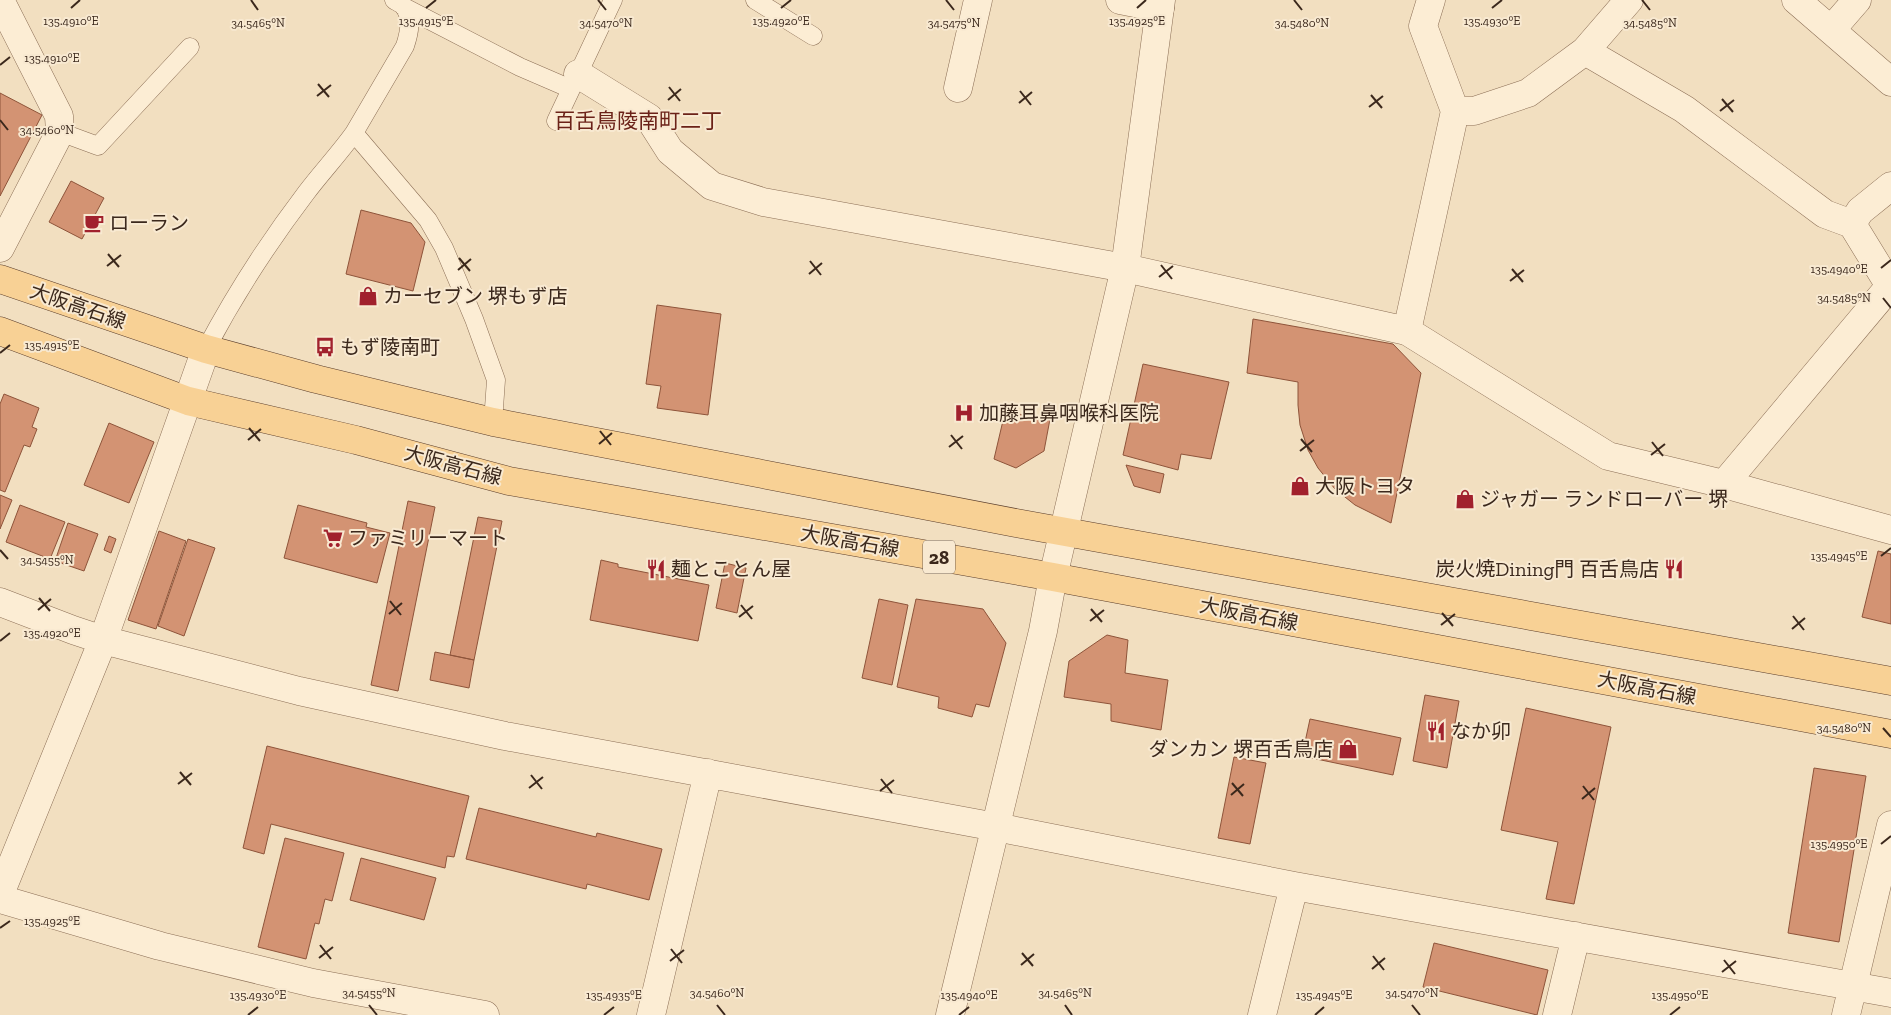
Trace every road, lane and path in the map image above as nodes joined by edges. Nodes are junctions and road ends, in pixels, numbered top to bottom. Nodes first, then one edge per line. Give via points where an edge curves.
1 (0, 0) edge
2 (613, 0) edge
3 (755, 0) edge
4 (978, 0) edge
5 (1120, 0) edge
6 (1431, 0) edge
7 (1629, 0) edge
8 (1796, 0) edge
9 (1857, 0) edge
10 (399, 4) edge
11 (1161, 4) edge
12 (1831, 30) junction
13 (813, 36) dead end
14 (190, 47) dead end
15 (1585, 51) junction
16 (574, 82) junction
17 (1891, 82) edge
18 (958, 88) dead end
19 (1455, 111) junction
20 (556, 121) dead end
21 (60, 132) junction
22 (354, 133) junction
23 (1891, 186) edge
24 (1852, 224) junction
25 (0, 248) edge
26 (1124, 268) junction
27 (0, 280) edge
28 (0, 331) edge
29 (1407, 331) junction
30 (206, 349) junction
31 (188, 401) junction
32 (493, 422) junction
33 (1724, 484) junction
34 (1891, 530) edge
35 (1065, 532) junction
36 (1053, 577) junction
37 (0, 602) edge
38 (103, 640) junction
39 (1891, 681) edge
40 (1891, 734) edge
41 (708, 773) junction
42 (1891, 825) edge
43 (996, 827) junction
44 (1294, 886) junction
45 (0, 894) edge
46 (0, 899) edge
47 (1576, 936) junction
48 (1853, 987) junction
49 (1891, 994) edge
50 (485, 1015) edge
51 (651, 1015) edge
52 (950, 1015) edge
53 (1262, 1015) edge
54 (1557, 1015) edge
55 (1846, 1015) edge

1 - 21 street via 59,116
2 - 16 lane
3 - 13 lane
4 - 18 street
5 - 11 street
6 - 19 street via 1423,26
7 - 15 street
8 - 12 street
9 - 12 street
10 - 16 lane via 520,67
10 - 22 lane via 409,20 410,32
11 - 26 street
12 - 17 street
14 - 21 lane via 98,146
15 - 19 street via 1528,93 1474,111
15 - 24 street via 1684,109 1825,214
16 - 20 lane
16 - 26 street via 649,118 670,151 712,186 763,202
19 - 29 street
21 - 25 street
22 - 30 lane via 269,243 225,312
22 - 32 lane via 428,220 444,248 496,380
23 - 24 street via 1860,210
24 - 33 street via 1890,286
26 - 29 street
26 - 35 street
27 - 30 main road, 大阪高石線 / 28
28 - 31 main road, 大阪高石線 / 28
29 - 33 street via 1608,456
30 - 31 street
30 - 32 main road, 大阪高石線 / 28
31 - 36 main road, 大阪高石線 / 28 via 509,480
31 - 38 street
32 - 35 main road, 大阪高石線 / 28
33 - 34 street
35 - 36 street
35 - 39 main road, 大阪高石線 / 28
36 - 40 main road, 大阪高石線 / 28
36 - 43 street via 1041,641
37 - 38 street
38 - 41 street via 299,691 505,736
38 - 45 street
41 - 43 street
41 - 51 street
42 - 48 street
43 - 44 street
43 - 52 street
44 - 47 street
44 - 53 street
46 - 50 street via 160,946 313,983
47 - 48 street
47 - 54 street
48 - 49 street
48 - 55 street

